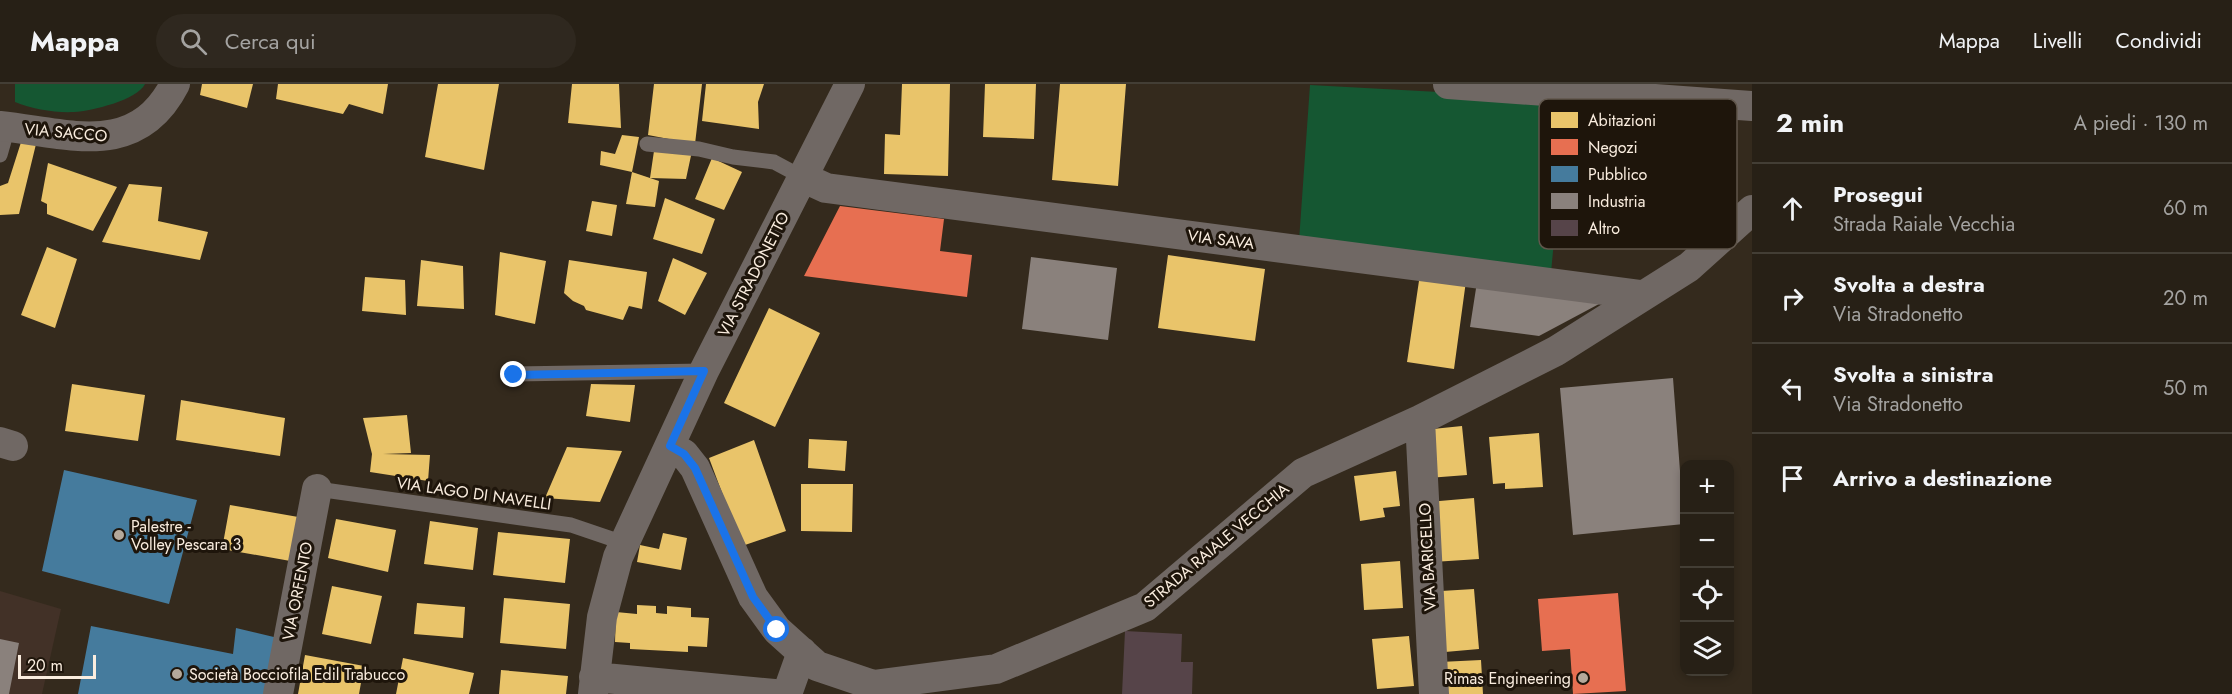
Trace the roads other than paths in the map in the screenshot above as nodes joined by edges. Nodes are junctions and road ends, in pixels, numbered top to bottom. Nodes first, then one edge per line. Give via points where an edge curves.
1 (175, 84) edge
2 (850, 84) edge
3 (1448, 84) edge
4 (1655, 99) edge
5 (1737, 105) edge
6 (1752, 106) edge
7 (3, 136) edge
8 (647, 144) dead end
9 (802, 177) junction
10 (1752, 210) edge
11 (1737, 224) edge
12 (1709, 249) edge
13 (1641, 295) junction
14 (704, 371) junction
15 (514, 375) dead end
16 (1420, 420) junction
17 (670, 446) junction
18 (316, 489) joint
19 (624, 543) junction
20 (802, 652) junction
21 (593, 686) edge
22 (866, 691) edge
23 (278, 694) edge
24 (774, 694) edge
25 (787, 694) edge
26 (1434, 694) edge

1 - 7 street, VIA SACCO via 146,120 116,135
2 - 9 street, VIA STRADONETTO
3 - 4 street
5 - 6 street
8 - 9 lane via 774,162
9 - 13 street, VIA SAVA via 826,188
9 - 14 street, VIA STRADONETTO
10 - 11 street, STRADA RAIALE VECCHIA
12 - 13 street, STRADA RAIALE VECCHIA via 1689,267
13 - 16 street, STRADA RAIALE VECCHIA via 1556,351
14 - 15 lane
14 - 17 street, VIA STRADONETTO
16 - 22 street, STRADA RAIALE VECCHIA via 1303,473 1145,607 996,669
16 - 26 street, VIA BARICELLO
17 - 19 street, VIA STRADONETTO
17 - 20 street, STRADA RAIALE VECCHIA via 684,454 695,468 753,597 777,630
18 - 19 lane, VIA LAGO DI NAVELLI via 571,525
18 - 23 street, VIA ORFENTO
19 - 21 street, VIA STRADONETTO via 602,617
20 - 22 street, STRADA RAIALE VECCHIA via 817,666
20 - 25 street
21 - 24 street

